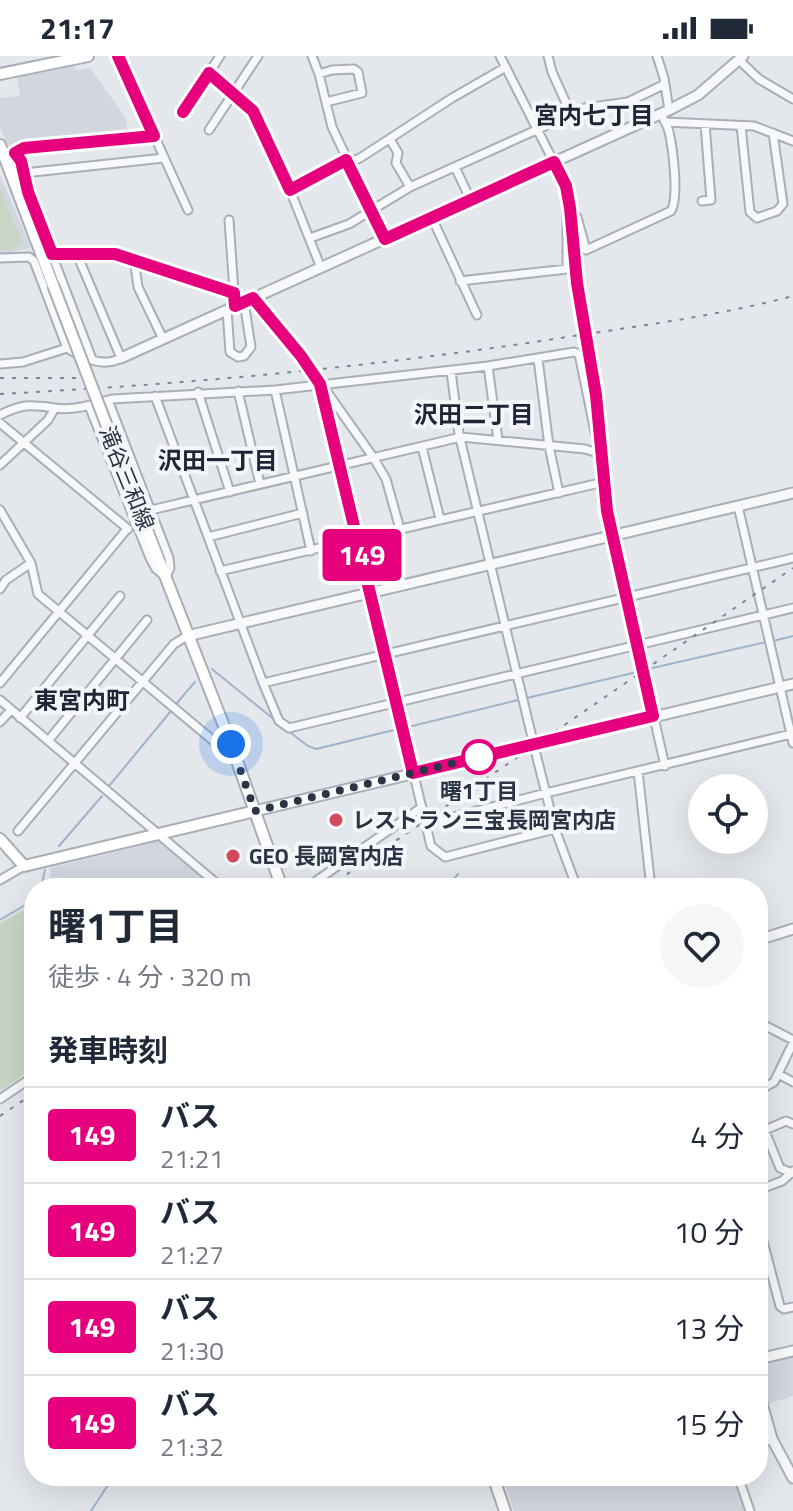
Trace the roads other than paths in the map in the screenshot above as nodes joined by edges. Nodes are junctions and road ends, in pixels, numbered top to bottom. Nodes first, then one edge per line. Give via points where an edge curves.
1 (88, 56) edge
2 (118, 56) edge
3 (220, 56) edge
4 (258, 56) edge
5 (312, 56) edge
6 (500, 56) edge
7 (548, 56) edge
8 (657, 56) edge
9 (741, 58) edge
10 (506, 67) junction
11 (209, 73) junction
12 (0, 74) edge
13 (319, 74) junction
14 (663, 85) junction
15 (234, 94) junction
16 (793, 99) edge
17 (326, 102) junction
18 (183, 112) dead end
19 (571, 114) junction
20 (665, 115) junction
21 (705, 124) junction
22 (741, 126) junction
23 (209, 130) dead end
24 (539, 130) junction
25 (773, 133) junction
26 (154, 136) junction
27 (390, 139) junction
28 (793, 141) edge
29 (1, 149) edge
30 (15, 153) junction
31 (164, 158) junction
32 (346, 160) junction
33 (554, 162) junction
34 (455, 167) junction
35 (24, 173) junction
36 (410, 187) junction
37 (290, 190) junction
38 (471, 201) junction
39 (702, 201) dead end
40 (570, 208) junction
41 (372, 209) junction
42 (188, 210) dead end
43 (432, 218) junction
44 (229, 220) dead end
45 (310, 238) junction
46 (385, 239) junction
47 (76, 252) junction
48 (52, 254) junction
49 (0, 258) edge
50 (134, 259) junction
51 (321, 268) junction
52 (460, 281) junction
53 (234, 293) junction
54 (240, 304) junction
55 (477, 315) dead end
56 (163, 339) junction
57 (67, 348) junction
58 (121, 358) junction
59 (92, 359) junction
60 (538, 359) junction
61 (0, 364) edge
62 (488, 366) junction
63 (451, 371) junction
64 (320, 384) junction
65 (275, 390) junction
66 (238, 391) junction
67 (198, 392) junction
68 (155, 396) junction
69 (108, 400) junction
70 (89, 406) junction
71 (55, 408) junction
72 (0, 415) edge
73 (0, 423) edge
74 (461, 437) junction
75 (498, 440) junction
76 (22, 442) junction
77 (601, 443) junction
78 (549, 446) junction
79 (422, 447) junction
80 (601, 454) junction
81 (373, 457) junction
82 (0, 465) edge
83 (342, 465) junction
84 (295, 476) junction
85 (604, 482) junction
86 (260, 484) junction
87 (230, 492) junction
88 (559, 493) junction
89 (793, 493) edge
90 (194, 500) junction
91 (738, 506) junction
92 (0, 510) edge
93 (151, 510) junction
94 (479, 510) junction
95 (303, 513) junction
96 (440, 519) junction
97 (138, 528) junction
98 (127, 529) junction
99 (400, 529) junction
100 (612, 535) junction
101 (208, 537) junction
102 (358, 539) junction
103 (311, 551) junction
104 (793, 558) edge
105 (31, 563) junction
106 (492, 563) junction
107 (751, 568) junction
108 (220, 571) junction
109 (166, 577) junction
110 (0, 589) edge
111 (371, 592) junction
112 (120, 596) dead end
113 (626, 598) junction
114 (793, 608) edge
115 (58, 613) junction
116 (762, 615) junction
117 (147, 620) dead end
118 (241, 623) junction
119 (505, 626) junction
120 (87, 636) junction
121 (187, 636) junction
122 (637, 646) junction
123 (386, 654) junction
124 (115, 659) junction
125 (517, 673) junction
126 (145, 682) junction
127 (0, 683) edge
128 (263, 683) junction
129 (793, 684) edge
130 (780, 687) junction
131 (0, 700) edge
132 (396, 702) junction
133 (11, 710) junction
134 (653, 716) junction
135 (20, 718) junction
136 (0, 722) edge
137 (792, 739) edge
138 (48, 741) junction
139 (231, 744) junction
140 (534, 744) junction
141 (74, 764) junction
142 (665, 766) junction
143 (638, 771) junction
144 (413, 773) junction
145 (546, 793) junction
146 (422, 807) junction
147 (255, 811) junction
148 (426, 824) junction
149 (555, 829) junction
150 (18, 831) dead end
151 (157, 833) junction
152 (0, 839) edge
153 (24, 866) junction
154 (210, 878) edge
155 (278, 878) edge
156 (320, 878) edge
157 (573, 878) edge
158 (649, 878) edge
159 (0, 880) edge
160 (792, 928) edge
161 (768, 936) edge
162 (768, 1027) edge
163 (793, 1041) edge
164 (778, 1074) junction
165 (793, 1082) edge
166 (24, 1083) edge
167 (768, 1086) edge
168 (0, 1099) edge
169 (793, 1124) edge
170 (768, 1129) edge
171 (768, 1138) edge
172 (792, 1172) edge
173 (768, 1186) edge
174 (768, 1260) edge
175 (793, 1307) edge
176 (793, 1351) edge
177 (768, 1357) edge
178 (768, 1425) edge
179 (772, 1439) junction
180 (768, 1441) edge
181 (793, 1478) edge
182 (496, 1486) edge
183 (741, 1486) edge
184 (505, 1511) edge
185 (750, 1511) edge

1 - 12 main road
2 - 26 street
3 - 11 street
4 - 15 street
5 - 13 street
6 - 10 street
7 - 19 street
8 - 14 street
9 - 16 street via 759,79
9 - 20 street
10 - 24 street
10 - 27 street
11 - 15 street
11 - 18 street
13 - 17 street
13 - 17 street via 358,72 362,93
14 - 19 street via 628,102
14 - 20 street
15 - 23 street
15 - 37 street via 255,113
17 - 32 street
19 - 24 street
20 - 21 street
20 - 33 street
20 - 40 street via 675,202 671,211 586,250
21 - 22 street
21 - 39 street via 711,200
22 - 25 street
22 - 25 street via 750,212 757,218 783,204
24 - 33 street
24 - 34 street
25 - 28 street
26 - 30 street
26 - 31 street
27 - 32 street
27 - 36 street
29 - 30 street
29 - 109 main road, 滝谷三和線, bridge
30 - 35 street
31 - 35 street
31 - 42 street
32 - 37 street
32 - 41 street
33 - 38 street
33 - 40 street
34 - 36 street
34 - 38 street
35 - 48 street
36 - 41 street
37 - 45 street
38 - 43 street
40 - 52 street via 567,269
40 - 77 street, bridge
41 - 45 street
41 - 46 street
43 - 46 street
43 - 52 street
44 - 53 street
45 - 51 street
46 - 51 street
47 - 48 street
47 - 50 street
47 - 58 street
48 - 59 street
49 - 57 street via 25,255 34,261
50 - 53 street
50 - 56 street via 138,287
51 - 54 street
52 - 55 street
53 - 54 street
54 - 54 street via 230,352 236,356 244,356 251,347
54 - 56 street
54 - 64 street via 301,356
56 - 58 street
57 - 59 street
57 - 61 street
58 - 59 street via 102,364
60 - 62 street
60 - 77 street via 579,354
60 - 78 street
62 - 63 street
62 - 75 street
63 - 64 street
63 - 74 street
64 - 65 street
64 - 81 street
64 - 83 street
65 - 66 street
65 - 84 street
66 - 67 street
66 - 86 street
67 - 68 street
67 - 87 street
68 - 69 street
68 - 90 street
69 - 70 street
69 - 93 street
70 - 71 street
70 - 97 street
71 - 72 street via 28,404
71 - 76 street
73 - 76 street
74 - 75 street
74 - 79 street
74 - 94 street
75 - 78 street
76 - 82 street
76 - 98 street
77 - 80 street
78 - 80 street
78 - 88 street
79 - 81 street
79 - 96 street
80 - 85 street
81 - 83 street
81 - 99 street via 386,479
83 - 84 street
83 - 102 street
84 - 86 street
84 - 95 street
85 - 88 street
85 - 100 street
86 - 87 street
87 - 90 street
88 - 94 street
89 - 91 street
90 - 93 street
90 - 101 street
91 - 100 street
91 - 107 street
92 - 105 street
93 - 109 street via 169,558
94 - 96 street
94 - 106 street
95 - 101 street
95 - 103 street
96 - 99 street
97 - 98 street
97 - 109 street via 156,569
98 - 115 street
99 - 102 street
100 - 106 street
100 - 113 street
101 - 108 street
102 - 103 street
102 - 111 street
103 - 108 street
104 - 107 street
105 - 110 street
105 - 115 street via 38,594
106 - 111 street
106 - 119 street
107 - 113 street
107 - 116 street
108 - 118 street
109 - 121 main road, 滝谷三和線
111 - 118 street
111 - 123 street
112 - 120 street
113 - 119 street
113 - 122 street
114 - 116 street
115 - 120 street
115 - 127 street
116 - 122 street
116 - 130 street
117 - 124 street
118 - 121 street
118 - 128 street
119 - 123 street
119 - 125 street
120 - 124 street
120 - 135 street
121 - 126 street via 174,644
121 - 139 main road, 滝谷三和線
122 - 125 street
122 - 134 street
123 - 128 street
123 - 132 street
124 - 126 street
124 - 138 street
125 - 132 street
125 - 140 street
126 - 139 street via 216,743
126 - 141 street
128 - 132 street via 279,721 289,728
129 - 130 street
130 - 134 street
130 - 137 street
131 - 133 street
132 - 144 street
133 - 135 street
133 - 136 street
134 - 140 street
134 - 142 street
135 - 138 street
137 - 142 street
138 - 141 street
139 - 147 main road, 滝谷三和線
140 - 144 street
140 - 145 street
141 - 150 street
141 - 151 street
142 - 143 street
143 - 145 street
143 - 158 street
144 - 146 street
144 - 147 street
145 - 148 street
145 - 149 street
146 - 148 street
146 - 156 street
147 - 151 main road
147 - 155 main road, 滝谷三和線
148 - 149 street via 431,846 445,857
149 - 157 street
151 - 153 main road
151 - 154 street
152 - 153 main road
153 - 159 street
160 - 161 street
162 - 163 street
163 - 164 street
164 - 165 street
164 - 167 street
166 - 168 street
169 - 170 street via 786,1121
171 - 172 street via 780,1168
172 - 173 street
174 - 175 street via 780,1306
176 - 177 street
178 - 179 street
179 - 180 street
179 - 181 street
182 - 184 main road
183 - 185 street

